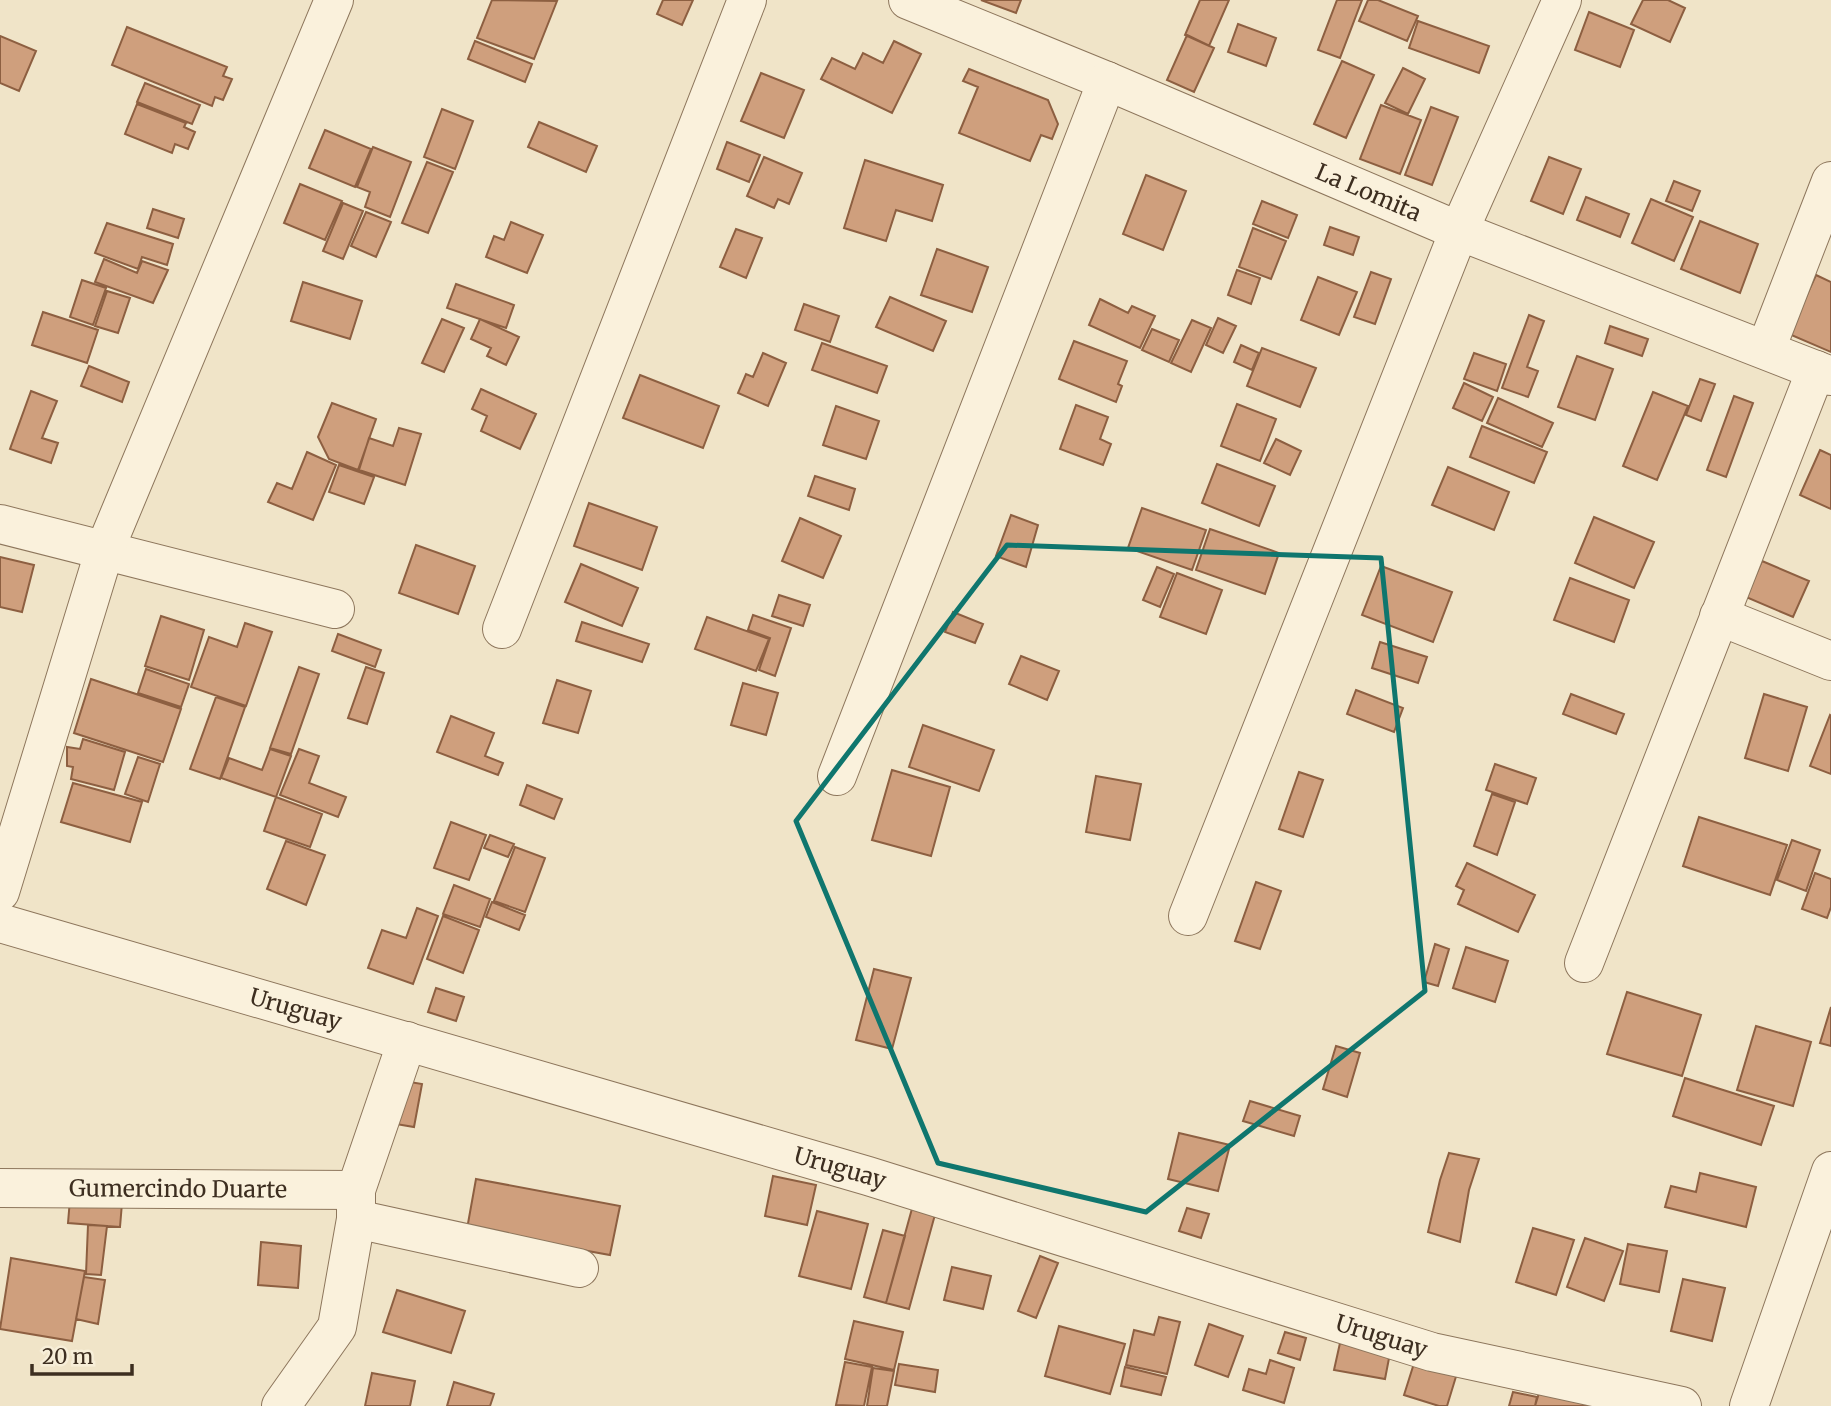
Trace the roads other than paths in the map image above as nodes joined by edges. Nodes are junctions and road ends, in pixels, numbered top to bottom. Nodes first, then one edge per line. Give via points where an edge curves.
1 (334, 0) edge
2 (747, 0) edge
3 (908, 0) edge
4 (1562, 0) edge
5 (1107, 81) junction
6 (1831, 181) edge
7 (1459, 231) junction
8 (1766, 349) junction
9 (1823, 373) edge
10 (0, 524) edge
11 (105, 549) junction
12 (335, 609) dead end
13 (1719, 616) junction
14 (502, 629) dead end
15 (1831, 661) edge
16 (837, 776) dead end
17 (0, 892) edge
18 (1188, 916) dead end
19 (0, 923) edge
20 (1584, 963) dead end
21 (407, 1041) junction
22 (1831, 1171) edge
23 (0, 1188) edge
24 (356, 1204) junction
25 (579, 1268) dead end
26 (281, 1406) edge
27 (1682, 1406) edge
28 (1749, 1406) edge

1 - 11 street
2 - 14 street
3 - 5 street, La Lomita
4 - 7 street
5 - 7 street, La Lomita
5 - 16 street
6 - 8 street
7 - 8 street, La Lomita
7 - 18 street
8 - 9 street, La Lomita
9 - 13 street
10 - 11 street
11 - 12 street
11 - 17 street
13 - 15 street
13 - 20 street
19 - 21 street, Uruguay
21 - 24 street
21 - 27 street, Uruguay via 868,1176 1432,1352
22 - 28 street
23 - 24 street, Gumercindo Duarte
24 - 25 street, Gumercindo Duarte
24 - 26 street via 337,1327

